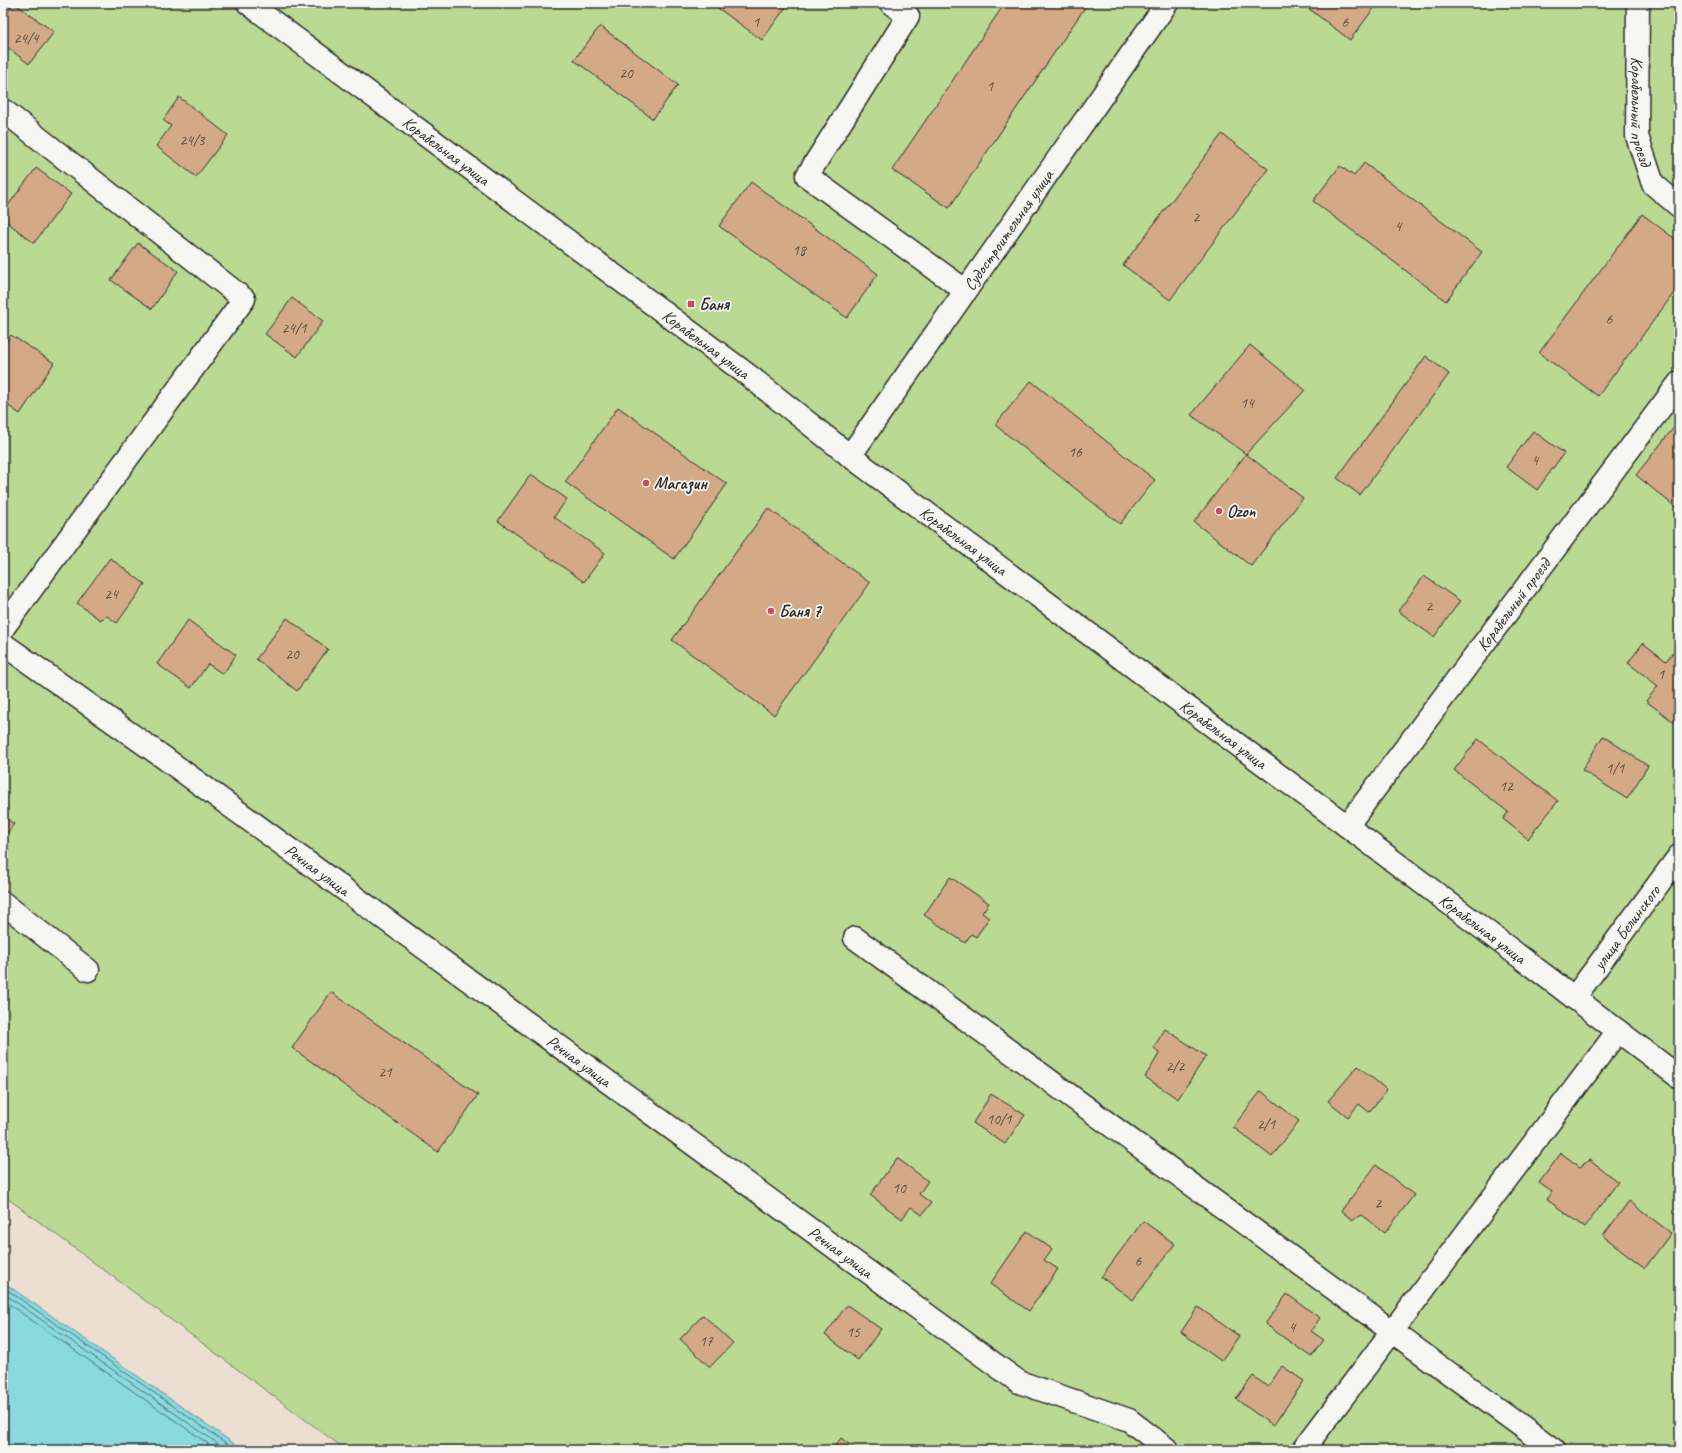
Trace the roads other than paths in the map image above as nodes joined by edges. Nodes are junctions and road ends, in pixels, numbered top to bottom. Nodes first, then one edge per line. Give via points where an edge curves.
1 (248, 3) edge
2 (891, 3) edge
3 (1167, 3) edge
4 (1638, 3) edge
5 (3, 110) edge
6 (1679, 206) edge
7 (966, 291) junction
8 (1679, 383) edge
9 (850, 456) junction
10 (3, 628) edge
11 (3, 644) edge
12 (1347, 826) junction
13 (1679, 856) edge
14 (3, 904) edge
15 (855, 938) dead end
16 (88, 970) dead end
17 (1574, 998) junction
18 (1618, 1031) junction
19 (1679, 1077) edge
20 (1392, 1331) junction
21 (1168, 1450) edge
22 (1303, 1450) edge
23 (1554, 1450) edge

1 - 9 street, Корабельная улица via 748,375
2 - 7 street via 908,16 807,176
3 - 7 street, Судостроительная улица
4 - 6 street, Корабельный проезд via 1637,136 1653,184
5 - 10 street via 244,299
7 - 9 street, Судостроительная улица
8 - 12 street, Корабельный проезд
9 - 12 street, Корабельная улица
11 - 21 street, Речная улица via 163,757 1019,1382 1129,1420
12 - 17 street, Корабельная улица
13 - 17 street, улица Белинского
14 - 16 street
15 - 20 street
17 - 18 street, Корабельная улица
18 - 19 street, Корабельная улица
18 - 20 street
20 - 22 street
20 - 23 street

